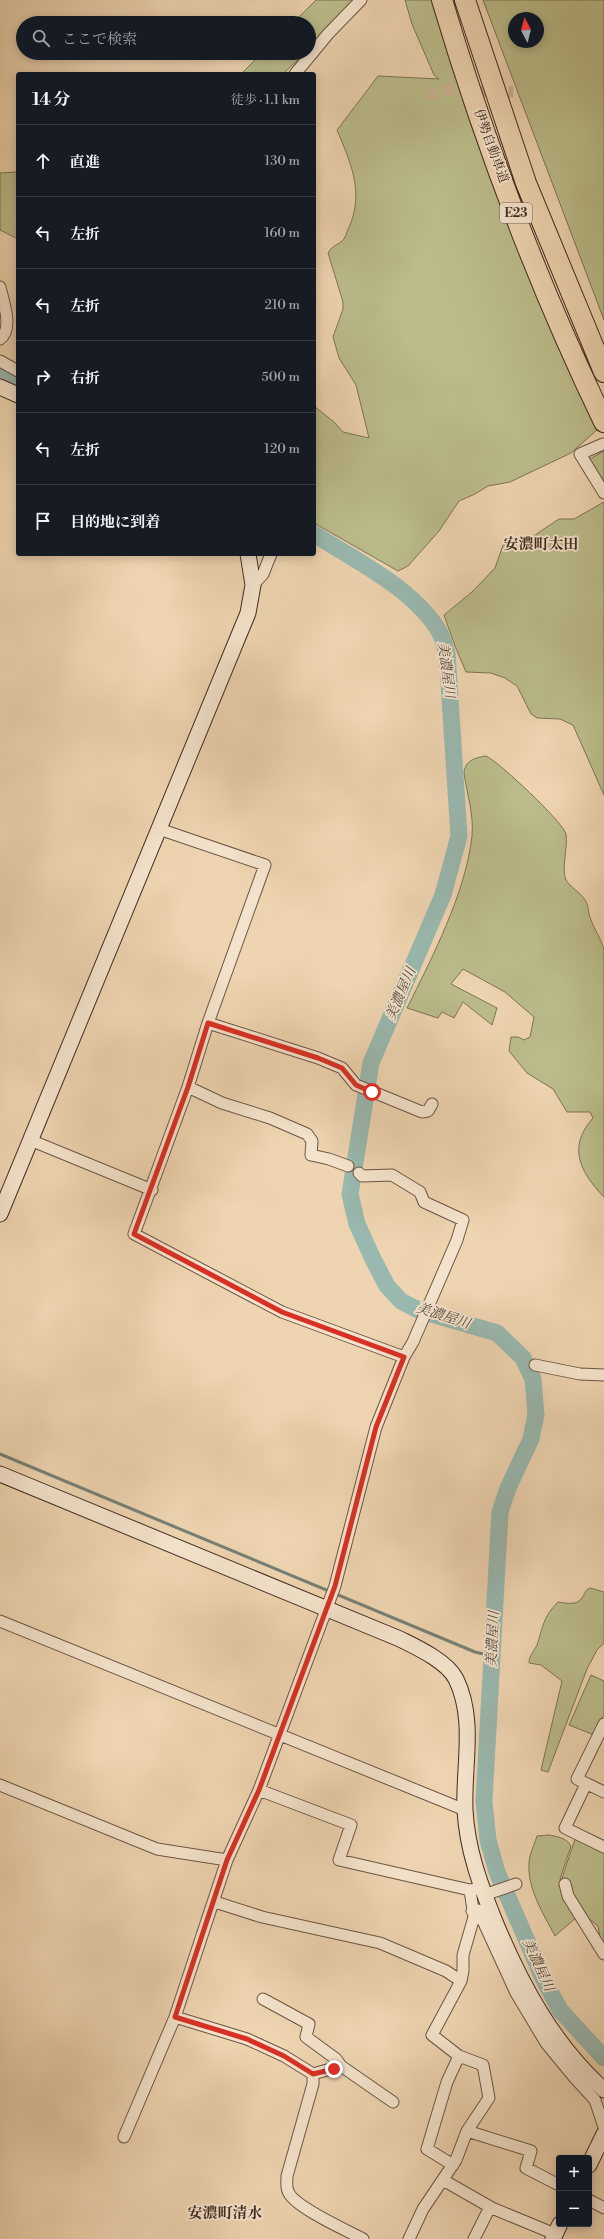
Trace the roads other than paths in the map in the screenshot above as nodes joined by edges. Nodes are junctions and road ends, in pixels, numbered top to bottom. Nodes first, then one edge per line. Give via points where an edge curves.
1 (361, 0) edge
2 (442, 0) edge
3 (465, 0) edge
4 (316, 49) edge
5 (307, 60) edge
6 (297, 72) edge
7 (0, 287) edge
8 (0, 339) edge
9 (0, 361) edge
10 (16, 370) edge
11 (604, 372) edge
12 (0, 387) edge
13 (16, 394) edge
14 (604, 422) edge
15 (603, 444) edge
16 (604, 493) edge
17 (248, 556) edge
18 (270, 556) edge
19 (253, 585) junction
20 (159, 828) junction
21 (208, 1023) junction
22 (188, 1087) junction
23 (432, 1104) dead end
24 (30, 1140) junction
25 (348, 1166) dead end
26 (359, 1174) dead end
27 (152, 1190) junction
28 (0, 1214) edge
29 (404, 1357) junction
30 (535, 1366) dead end
31 (604, 1375) edge
32 (0, 1474) edge
33 (326, 1610) junction
34 (0, 1620) edge
35 (604, 1724) edge
36 (281, 1734) junction
37 (586, 1784) junction
38 (0, 1785) edge
39 (259, 1790) junction
40 (604, 1792) edge
41 (465, 1810) junction
42 (604, 1847) edge
43 (227, 1860) junction
44 (516, 1884) dead end
45 (565, 1884) dead end
46 (482, 1891) junction
47 (215, 1902) junction
48 (472, 1911) junction
49 (604, 1954) edge
50 (461, 1981) junction
51 (263, 1999) dead end
52 (175, 2017) junction
53 (459, 2056) junction
54 (341, 2066) junction
55 (313, 2074) junction
56 (604, 2090) edge
57 (393, 2102) dead end
58 (604, 2127) edge
59 (467, 2131) junction
60 (604, 2134) edge
61 (124, 2138) dead end
62 (592, 2159) edge
63 (453, 2165) junction
64 (443, 2180) junction
65 (556, 2183) edge
66 (592, 2202) edge
67 (490, 2207) junction
68 (604, 2208) edge
69 (556, 2232) edge
70 (363, 2239) edge
71 (409, 2239) edge
72 (474, 2239) edge

1 - 4 street
2 - 14 highway, 伊勢自動車道 / E23 via 508,191 551,300
3 - 11 highway, 伊勢自動車道 / E23 via 526,183
5 - 6 street
7 - 8 street via 7,328
9 - 10 street
12 - 13 street
15 - 16 street via 580,454
17 - 19 street
18 - 19 street via 262,574
19 - 20 street via 248,613
20 - 21 street via 265,866
20 - 24 street
21 - 22 street
21 - 23 street via 318,1058 342,1068 356,1085 422,1112 428,1111
22 - 25 street via 222,1103 270,1118 307,1134 312,1142 311,1155
22 - 27 street
24 - 27 street
24 - 28 street
26 - 29 street via 392,1175 420,1192 424,1202 463,1220 457,1240 413,1342
27 - 29 street via 134,1234 282,1312
29 - 33 street via 376,1427 343,1560
30 - 31 street
32 - 33 street
33 - 36 street
33 - 41 street via 429,1653 455,1677 466,1712 468,1742
34 - 36 street
35 - 37 street via 577,1779
36 - 39 street
36 - 41 street
37 - 40 street
37 - 42 street via 565,1828
38 - 43 street via 157,1849
39 - 43 street
39 - 46 street via 351,1826 339,1860
41 - 46 street via 471,1853
43 - 47 street
44 - 46 street
45 - 49 street via 568,1896
46 - 48 street
46 - 56 street via 533,2003 576,2063
47 - 50 street via 262,1917 380,1942
47 - 52 street
48 - 50 street via 474,1917 463,1955
48 - 58 street via 478,1910 516,1993 546,2043 595,2100
50 - 53 street via 432,2035
51 - 54 street via 309,2024 306,2037 336,2059
52 - 55 street via 247,2039 284,2056
52 - 61 street
53 - 59 street via 484,2065 489,2095
53 - 63 street via 445,2089 427,2149
54 - 55 street
54 - 57 street
55 - 70 street via 313,2084 287,2176 287,2191 290,2197 310,2211
59 - 63 street
59 - 65 street via 531,2151 526,2168
60 - 62 street
63 - 64 street
64 - 67 street
64 - 71 street via 422,2209
66 - 68 street
67 - 69 street
67 - 72 street

